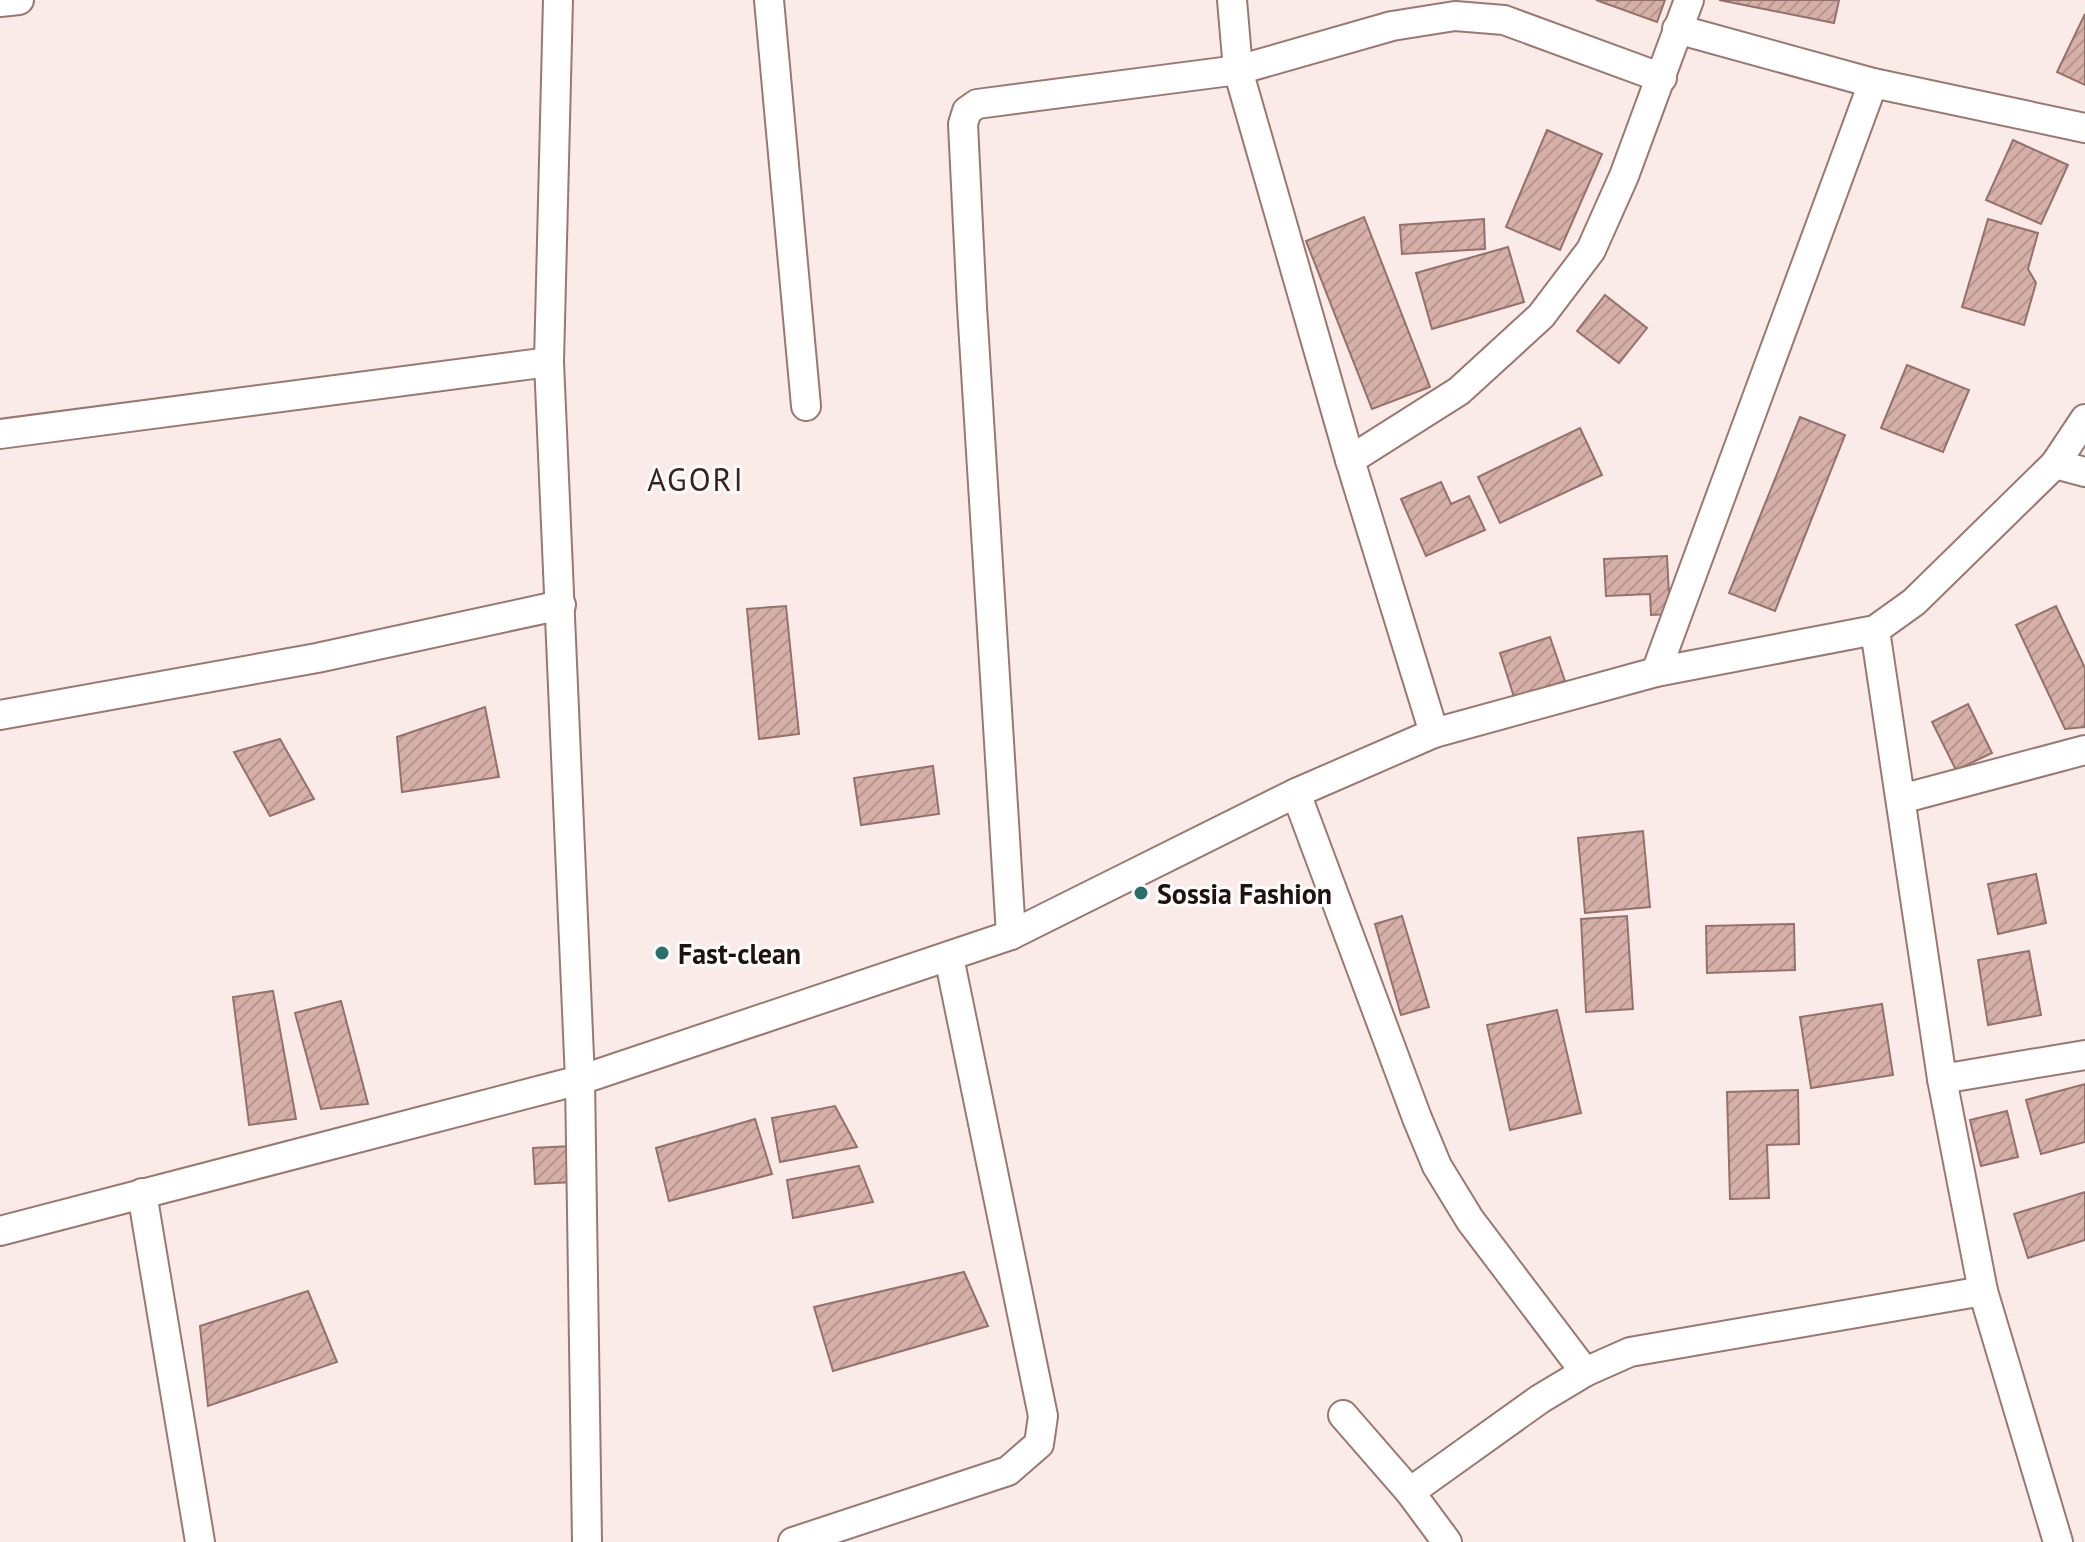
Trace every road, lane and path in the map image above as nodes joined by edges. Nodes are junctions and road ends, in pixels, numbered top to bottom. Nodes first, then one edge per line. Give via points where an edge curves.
1 (19, 0) edge
2 (558, 0) edge
3 (769, 0) edge
4 (1232, 0) edge
5 (1689, 0) edge
6 (0, 2) edge
7 (1677, 29) junction
8 (1238, 70) junction
9 (1662, 78) junction
10 (1873, 83) junction
11 (2085, 128) edge
12 (549, 362) junction
13 (806, 406) dead end
14 (2085, 419) edge
15 (0, 434) edge
16 (1350, 460) junction
17 (2055, 464) junction
18 (2085, 472) edge
19 (561, 605) junction
20 (1875, 630) junction
21 (1656, 672) junction
22 (0, 715) edge
23 (1434, 733) junction
24 (2085, 750) edge
25 (1296, 793) junction
26 (1901, 799) junction
27 (1011, 935) junction
28 (949, 957) junction
29 (2085, 1055) edge
30 (1942, 1079) junction
31 (580, 1080) junction
32 (142, 1193) junction
33 (0, 1231) edge
34 (1983, 1291) junction
35 (1585, 1372) junction
36 (1343, 1415) dead end
37 (1410, 1492) junction
38 (200, 1542) edge
39 (587, 1542) edge
40 (793, 1542) edge
41 (1447, 1542) edge
42 (2058, 1542) edge

1 - 6 street
2 - 12 street
3 - 13 street
4 - 8 street
5 - 7 street
7 - 9 street
7 - 10 street
8 - 9 street via 1392,26 1455,16 1504,20
8 - 16 street
8 - 27 street via 977,104 967,111 963,124
9 - 16 street via 1591,250 1541,316 1459,391
10 - 11 street
10 - 21 street
12 - 15 street
12 - 19 street
14 - 17 street
16 - 23 street
17 - 18 street
17 - 20 street via 1914,602
19 - 22 street via 317,658
19 - 31 street
20 - 21 street
20 - 26 street
21 - 23 street
23 - 25 street
24 - 26 street
25 - 27 street
25 - 35 street via 1437,1166 1470,1220
26 - 30 street
27 - 28 street
28 - 31 street
28 - 40 street via 1043,1416 1039,1444 1008,1471
29 - 30 street
30 - 34 street
31 - 32 street
31 - 39 street
32 - 33 street
32 - 38 street
34 - 35 street via 1630,1352
34 - 42 street
35 - 37 street
36 - 37 street
37 - 41 street

